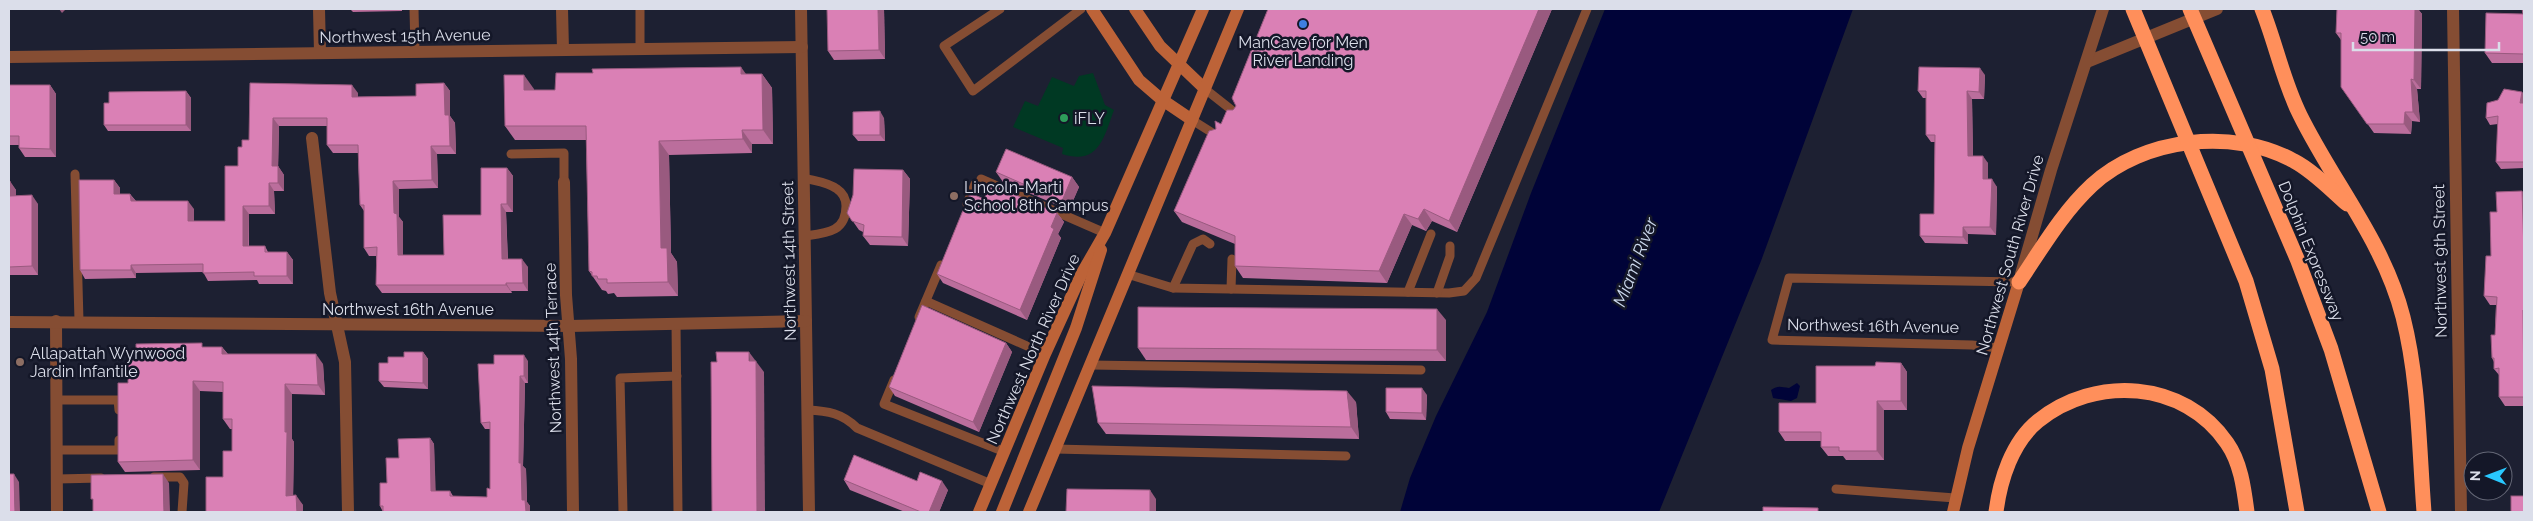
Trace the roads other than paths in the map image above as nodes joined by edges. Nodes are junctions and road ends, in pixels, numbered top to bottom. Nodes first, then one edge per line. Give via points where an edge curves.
1 (318, 9) edge
2 (414, 9) edge
3 (562, 9) edge
4 (640, 9) edge
5 (802, 9) edge
6 (1000, 9) edge
7 (1081, 9) edge
8 (1092, 9) edge
9 (1135, 9) edge
10 (1202, 9) edge
11 (1238, 9) edge
12 (1587, 9) edge
13 (2103, 9) edge
14 (2133, 9) edge
15 (2190, 9) edge
16 (2217, 9) edge
17 (2262, 9) edge
18 (2452, 9) edge
19 (802, 47) junction
20 (640, 48) junction
21 (564, 50) junction
22 (415, 51) junction
23 (320, 53) junction
24 (9, 57) edge
25 (2087, 62) junction
26 (1179, 63) junction
27 (1205, 89) junction
28 (1161, 99) junction
29 (1238, 116) edge
30 (1192, 120) junction
31 (1219, 137) edge
32 (312, 138) dead end
33 (511, 154) dead end
34 (76, 174) dead end
35 (804, 178) junction
36 (564, 182) joint
37 (964, 211) edge
38 (2361, 216) junction
39 (1105, 233) junction
40 (1431, 234) dead end
41 (805, 236) junction
42 (1210, 244) edge
43 (1450, 246) dead end
44 (945, 256) edge
45 (1232, 259) dead end
46 (1128, 274) junction
47 (2019, 282) junction
48 (1172, 288) junction
49 (1231, 289) junction
50 (1408, 292) junction
51 (1437, 293) junction
52 (926, 300) junction
53 (56, 321) junction
54 (79, 321) junction
55 (806, 321) junction
56 (9, 322) edge
57 (676, 323) junction
58 (338, 325) junction
59 (569, 326) junction
60 (916, 326) edge
61 (1999, 348) junction
62 (1045, 354) junction
63 (1090, 365) junction
64 (898, 370) edge
65 (1422, 370) dead end
66 (677, 376) junction
67 (56, 400) junction
68 (808, 410) junction
69 (118, 413) edge
70 (119, 427) edge
71 (56, 450) junction
72 (1055, 450) junction
73 (1005, 452) junction
74 (1346, 456) dead end
75 (144, 477) edge
76 (115, 478) edge
77 (57, 479) junction
78 (991, 484) junction
79 (1836, 489) dead end
80 (1956, 498) junction
81 (57, 512) edge
82 (182, 512) edge
83 (348, 512) edge
84 (573, 512) edge
85 (622, 512) edge
86 (678, 512) edge
87 (809, 512) edge
88 (979, 512) edge
89 (1002, 512) edge
90 (1029, 512) edge
91 (1953, 512) edge
92 (1996, 512) edge
93 (2247, 512) edge
94 (2297, 512) edge
95 (2379, 512) edge
96 (2424, 512) edge
97 (2461, 512) edge

1 - 23 street
2 - 22 lane
3 - 21 street
4 - 20 lane
5 - 19 street, Northwest 14th Street
6 - 7 lane via 944,46 974,91
8 - 28 main road via 1139,80
9 - 26 main road via 1160,46
10 - 26 main road, Northwest North River Drive
11 - 27 main road
12 - 51 lane via 1476,278 1464,291
13 - 25 street, Northwest South River Drive
14 - 94 highway, bridge via 2246,281 2272,369
15 - 95 highway, Dolphin Expressway, bridge via 2298,261 2331,349
16 - 25 street
17 - 38 highway via 2300,115
18 - 97 street, Northwest 9th Street
19 - 20 street, Northwest 15th Avenue
19 - 35 street, Northwest 14th Street
20 - 21 street, Northwest 15th Avenue
21 - 22 street, Northwest 15th Avenue
22 - 23 street, Northwest 15th Avenue
23 - 24 street, Northwest 15th Avenue
25 - 47 street, Northwest South River Drive via 2051,170
26 - 27 main road
26 - 28 main road, Northwest North River Drive
27 - 29 lane
27 - 30 main road
28 - 30 main road
28 - 39 main road, Northwest North River Drive
30 - 31 lane
30 - 46 main road
32 - 58 street via 325,256
33 - 36 lane via 564,153
34 - 54 lane
35 - 41 street, Northwest 14th Street
35 - 41 lane via 837,189 846,202 844,221 840,226
36 - 59 street, Northwest 14th Terrace
37 - 39 lane via 978,181
38 - 47 highway via 2294,160 2252,144 2199,141 2149,150 2114,168 2079,198
38 - 96 highway via 2387,267 2412,358
39 - 62 main road, Northwest North River Drive via 1082,273
39 - 89 main road via 1076,328
40 - 50 lane
41 - 55 street, Northwest 14th Street
42 - 48 lane via 1203,239 1193,244
43 - 51 lane via 1450,256
44 - 52 lane
45 - 49 lane
46 - 48 lane
46 - 63 main road
47 - 61 main road, Northwest South River Drive
47 - 61 lane, Northwest 16th Avenue via 1788,278 1772,340
48 - 49 lane
49 - 50 lane
50 - 51 lane
52 - 60 lane
52 - 62 lane
53 - 54 street, Northwest 16th Avenue
53 - 56 street, Northwest 16th Avenue
53 - 67 street
54 - 58 street, Northwest 16th Avenue
55 - 57 street, Northwest 16th Avenue
55 - 68 street, Northwest 14th Street
57 - 59 street, Northwest 16th Avenue
57 - 66 lane
58 - 59 street, Northwest 16th Avenue
58 - 83 street via 346,362
59 - 84 street, Northwest 14th Terrace
61 - 80 main road, Northwest South River Drive
62 - 73 main road, Northwest North River Drive
63 - 65 lane
63 - 72 main road
64 - 73 lane via 884,404
66 - 85 lane via 620,378
66 - 86 lane
67 - 69 lane via 118,400
67 - 71 street
68 - 78 lane via 830,411 848,419 857,428
68 - 87 street, Northwest 14th Street
70 - 71 lane via 118,450
71 - 77 street
72 - 74 lane
72 - 90 main road
73 - 78 main road, Northwest North River Drive
75 - 82 lane via 180,477 184,483
76 - 77 lane
77 - 81 street
78 - 88 main road, Northwest North River Drive
79 - 80 lane
80 - 91 main road, Northwest South River Drive
92 - 93 highway via 1998,492 2007,464 2037,422 2084,396 2128,389 2176,401 2210,424 2228,443 2237,462

